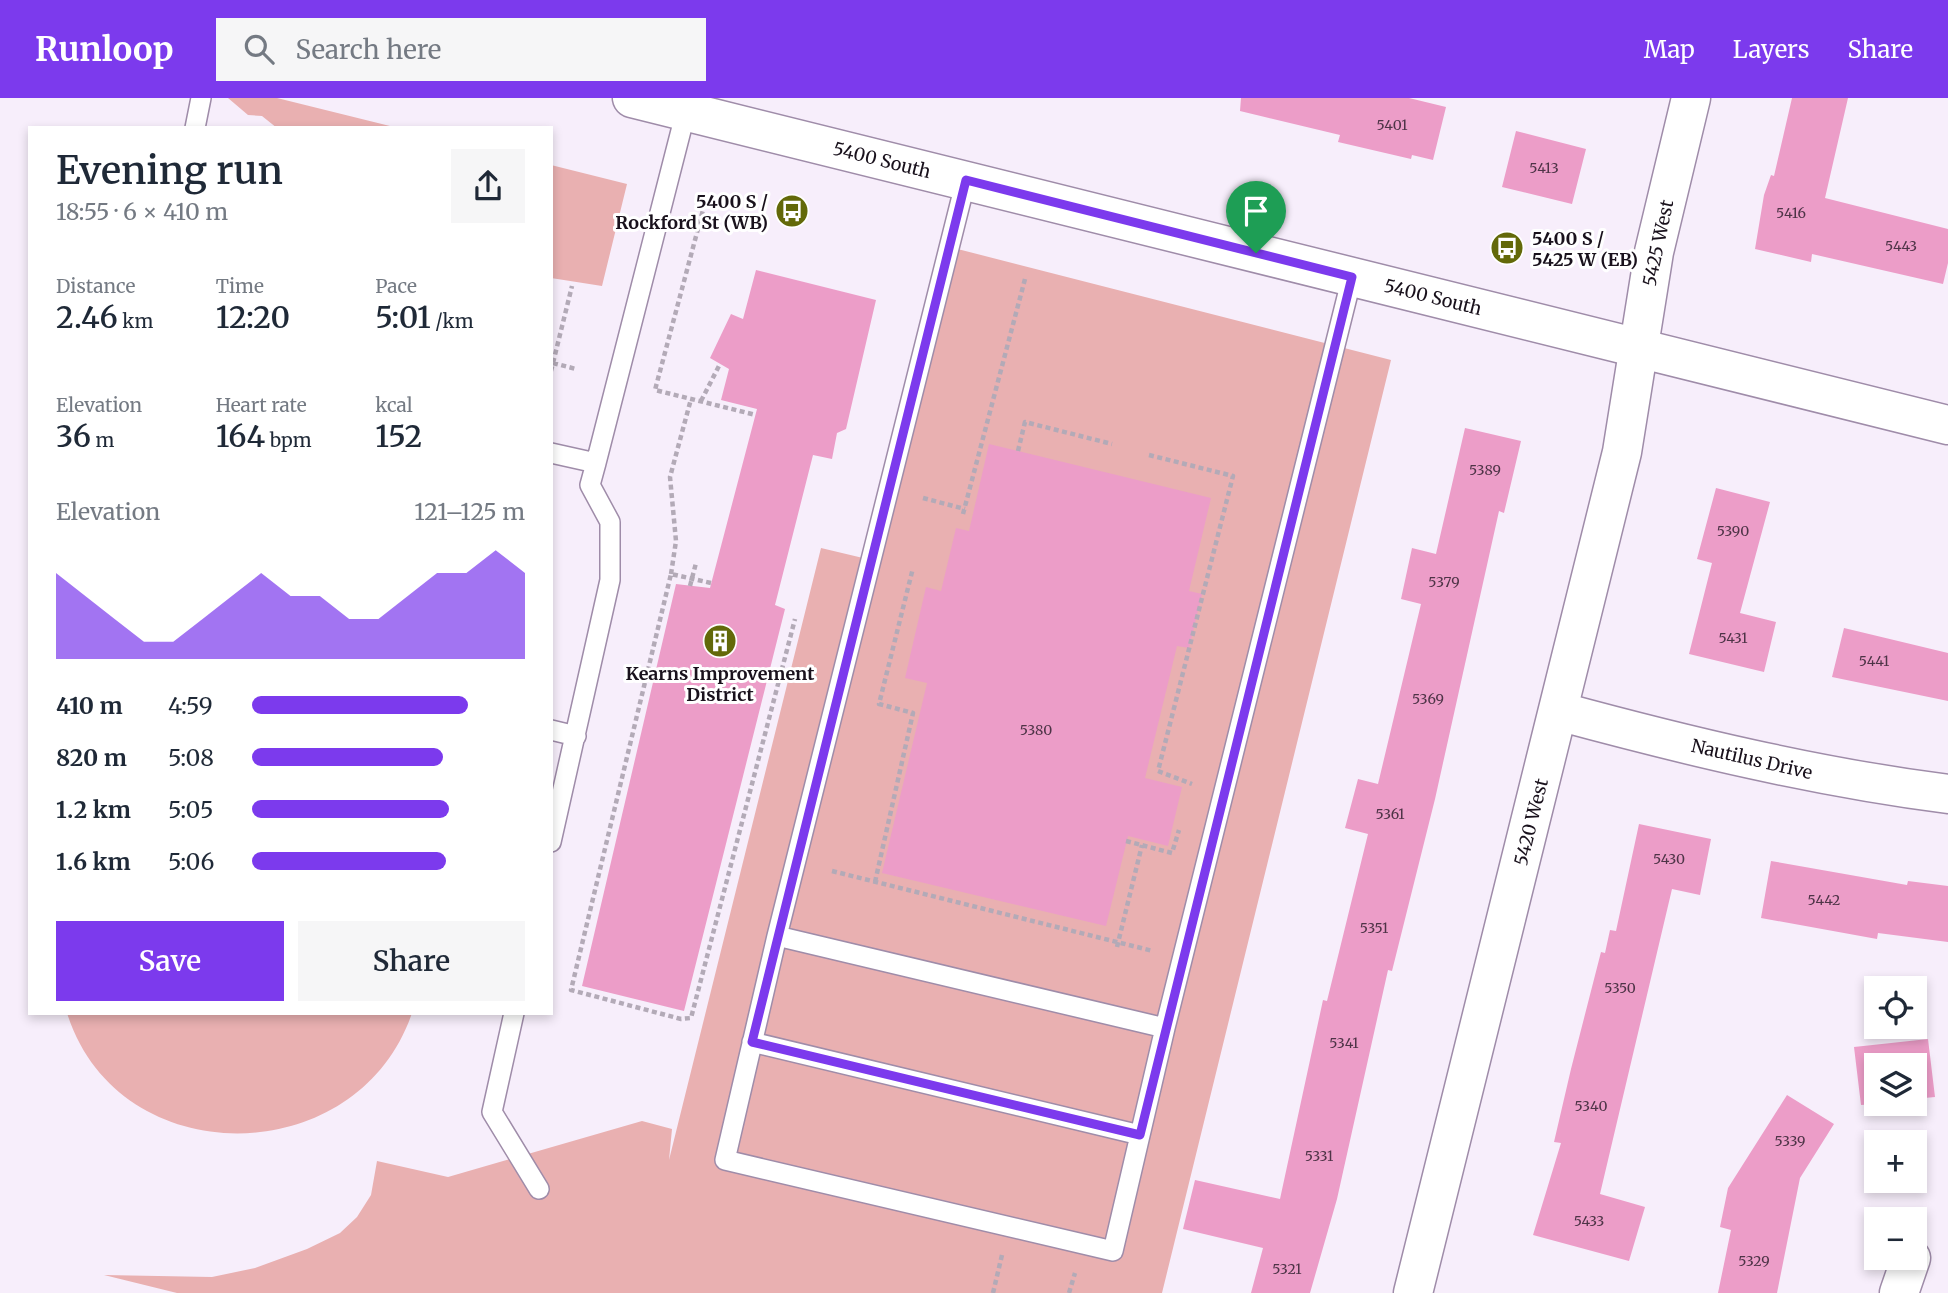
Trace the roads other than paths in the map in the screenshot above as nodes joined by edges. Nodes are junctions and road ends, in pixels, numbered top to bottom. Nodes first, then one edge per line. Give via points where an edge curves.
1 (201, 98) edge
2 (632, 98) edge
3 (1691, 98) edge
4 (686, 111) junction
5 (195, 126) edge
6 (966, 180) junction
7 (1352, 277) junction
8 (1639, 348) junction
9 (1948, 425) edge
10 (553, 453) edge
11 (596, 463) junction
12 (1558, 710) junction
13 (553, 730) edge
14 (576, 736) junction
15 (1948, 794) edge
16 (553, 834) edge
17 (777, 936) junction
18 (514, 1015) edge
19 (1165, 1028) junction
20 (752, 1042) junction
21 (1140, 1135) junction
22 (540, 1189) dead end
23 (1907, 1270) edge
24 (1413, 1293) edge
25 (1899, 1293) edge

1 - 5 lane
2 - 4 street, 5400 South
3 - 8 street, 5425 West via 1654,252
4 - 6 street, 5400 South
4 - 11 lane
6 - 7 street, 5400 South
6 - 17 lane
7 - 8 street, 5400 South
7 - 19 lane
8 - 9 street, 5400 South
8 - 12 street, 5420 West via 1622,452
10 - 11 lane
11 - 14 lane via 590,485 610,522 610,580
12 - 15 street, Nautilus Drive via 1830,777
12 - 24 street, 5420 West
13 - 14 lane
14 - 16 lane
17 - 19 lane
17 - 20 lane
18 - 22 lane via 492,1112
19 - 21 lane
20 - 21 lane
20 - 21 lane via 725,1160 1113,1251
23 - 25 street

